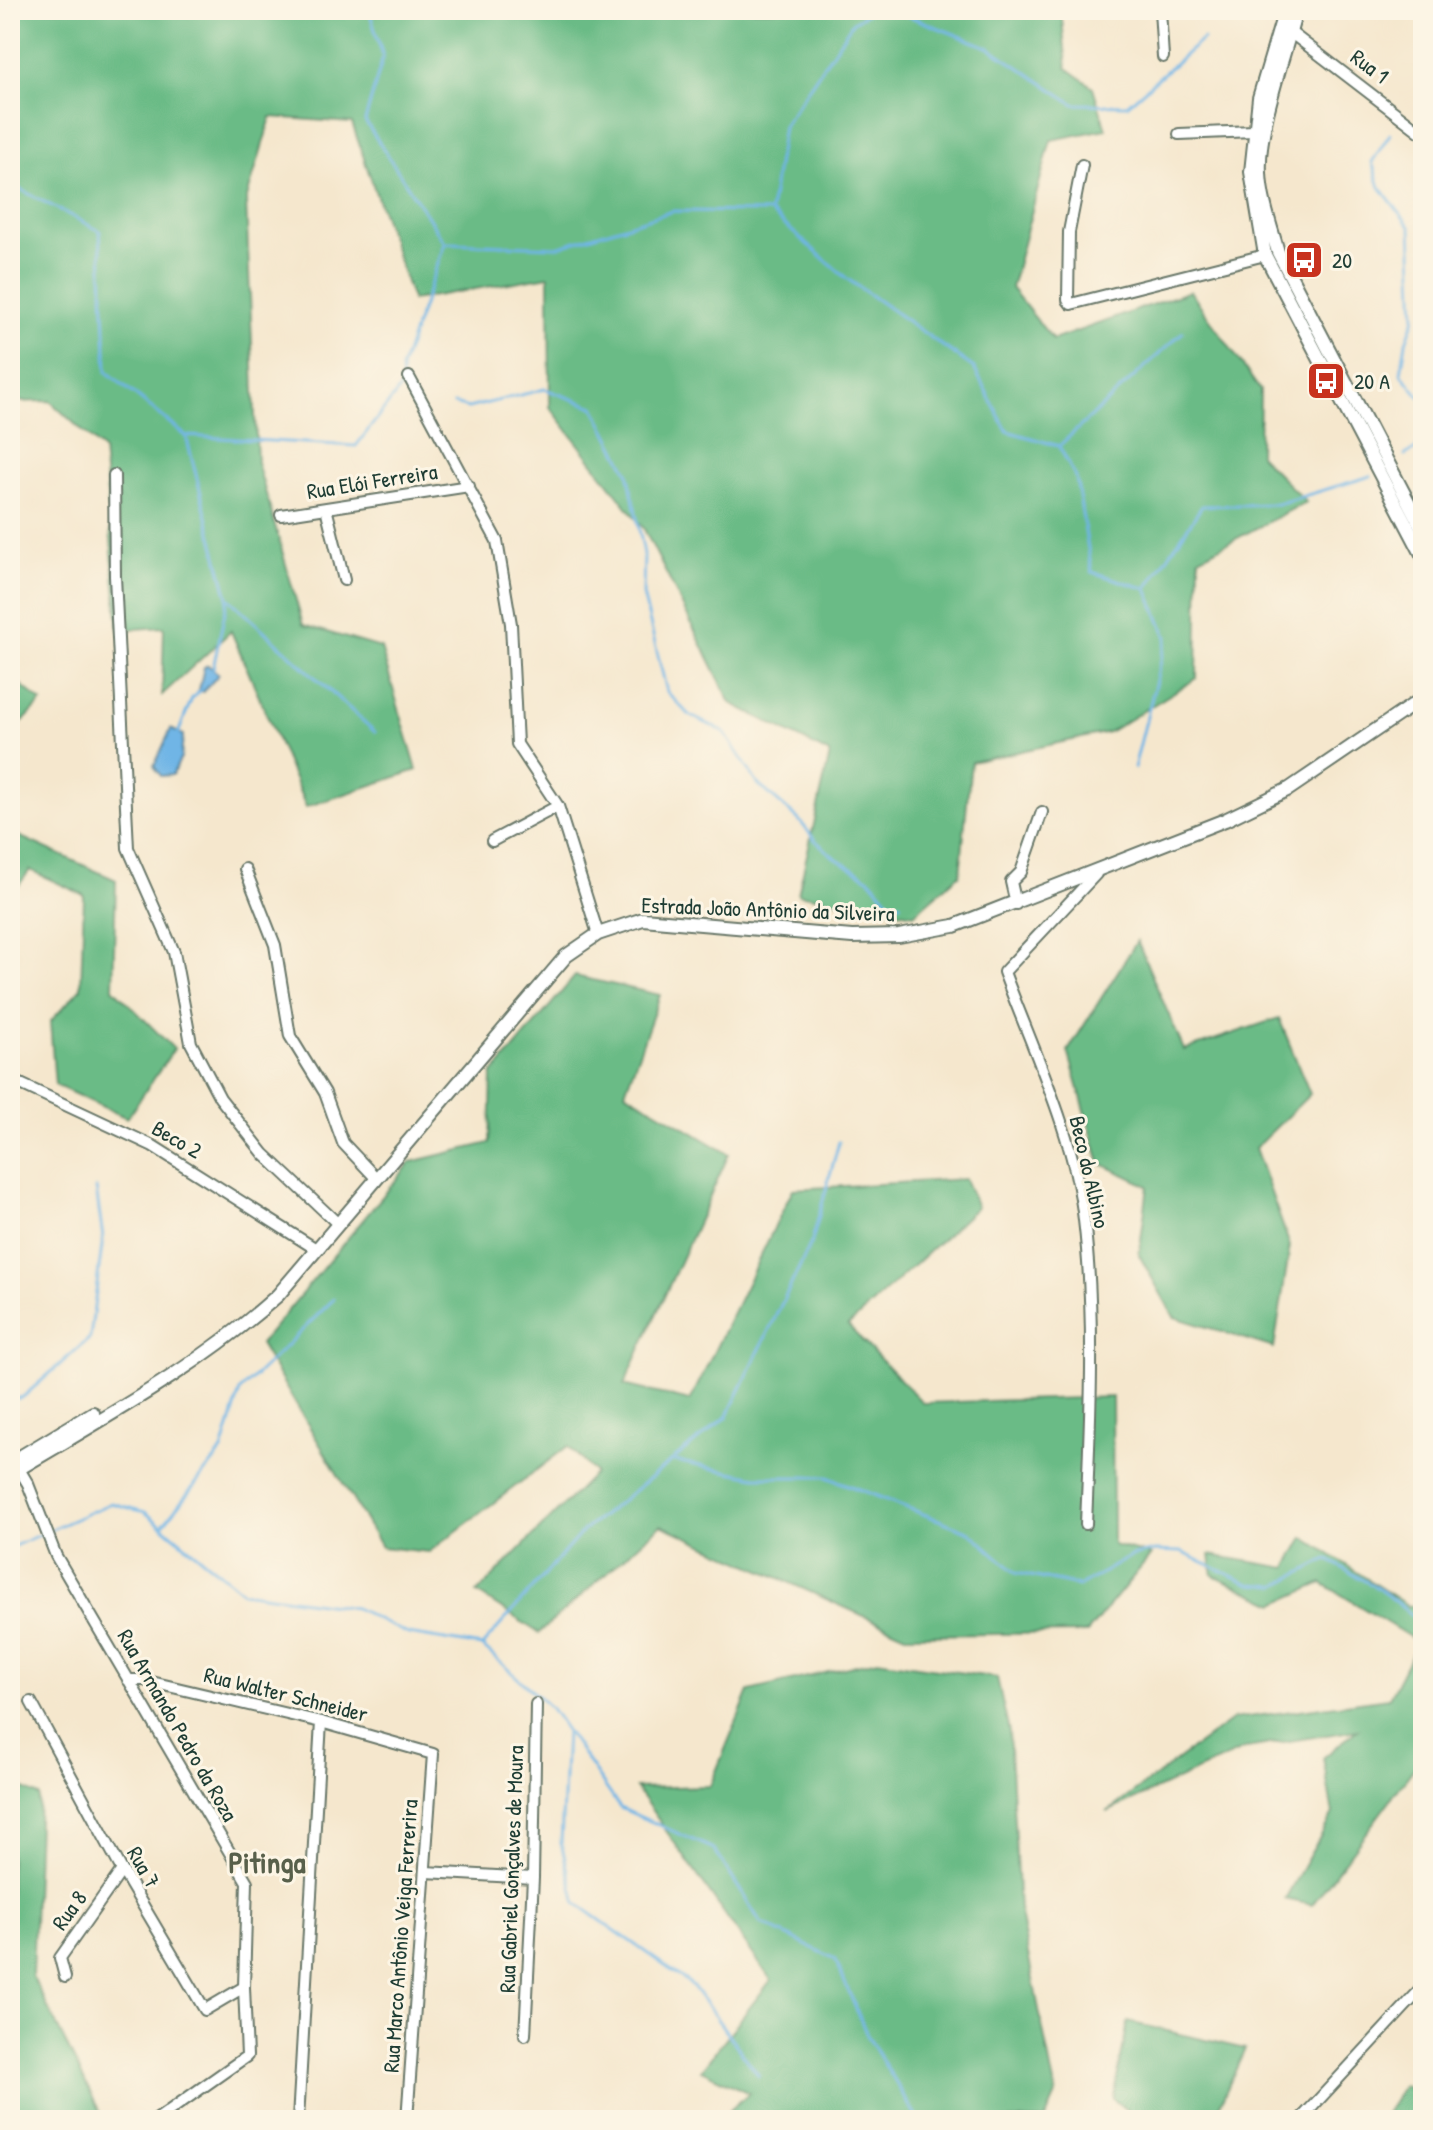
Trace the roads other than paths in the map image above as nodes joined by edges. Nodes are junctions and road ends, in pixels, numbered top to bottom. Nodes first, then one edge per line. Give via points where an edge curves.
1 (1160, 10) edge
2 (1285, 10) edge
3 (1296, 10) edge
4 (1290, 32) junction
5 (1163, 57) dead end
6 (1254, 131) junction
7 (1179, 134) dead end
8 (1423, 134) edge
9 (1082, 165) dead end
10 (1265, 255) junction
11 (409, 377) dead end
12 (114, 475) dead end
13 (469, 486) junction
14 (326, 508) junction
15 (281, 515) dead end
16 (1423, 530) edge
17 (1423, 556) edge
18 (344, 580) dead end
19 (1423, 698) edge
20 (558, 806) junction
21 (1042, 812) dead end
22 (492, 841) dead end
23 (245, 869) dead end
24 (1096, 874) junction
25 (1016, 904) junction
26 (598, 934) junction
27 (10, 1079) edge
28 (375, 1177) junction
29 (337, 1223) junction
30 (316, 1249) junction
31 (13, 1466) edge
32 (1086, 1524) dead end
33 (128, 1680) junction
34 (31, 1702) dead end
35 (536, 1704) dead end
36 (321, 1722) junction
37 (433, 1754) joint
38 (122, 1870) junction
39 (426, 1872) junction
40 (533, 1878) junction
41 (65, 1977) dead end
42 (244, 1987) junction
43 (1423, 1987) edge
44 (525, 2035) dead end
45 (156, 2120) edge
46 (298, 2120) edge
47 (407, 2120) edge
48 (1300, 2120) edge

1 - 5 street
2 - 6 main road
3 - 4 main road
4 - 8 street, Rua 1
4 - 16 main road via 1259,172 1267,212 1278,252
6 - 7 street
6 - 10 main road via 1251,172
9 - 10 street via 1069,232 1071,304
10 - 17 main road
11 - 13 street
12 - 29 street via 128,848 174,952 191,1043 220,1098 264,1154
13 - 14 street, Rua Elói Ferreira
13 - 20 street via 497,541 511,624 517,744
14 - 15 street, Rua Elói Ferreira
14 - 18 street
19 - 24 main road, Estrada João Antônio da Silveira via 1289,789
20 - 22 street
20 - 26 street
21 - 25 street via 1021,872 1011,882
23 - 28 street via 275,945 290,1036 325,1093 343,1143
24 - 25 main road, Estrada João Antônio da Silveira
24 - 32 street, Beco do Albino via 1004,972 1061,1123 1084,1218 1090,1394
25 - 26 main road, Estrada João Antônio da Silveira via 954,926 899,936 852,937 643,919
26 - 28 main road, Estrada João Antônio da Silveira via 566,956
27 - 30 street, Beco 2 via 153,1146
28 - 29 main road, Estrada João Antônio da Silveira
29 - 30 main road, Estrada João Antônio da Silveira
30 - 31 main road, Estrada João Antônio da Silveira via 278,1295 239,1330
31 - 33 street, Rua Armando Pedro da Roza via 28,1484 56,1556
33 - 36 street, Rua Walter Schneider
33 - 42 street, Rua Armando Pedro da Roza via 247,1882
34 - 38 street, Rua 7
35 - 40 street, Rua Gabriel Gonçalves de Moura
36 - 37 street, Rua Walter Schneider
36 - 46 street
37 - 39 street, Rua Marco Antônio Veiga Ferrerira
38 - 41 street, Rua 8 via 60,1958
38 - 42 street, Rua 7 via 205,2010
39 - 40 street
39 - 47 street, Rua Marco Antônio Veiga Ferrerira
40 - 44 street, Rua Gabriel Gonçalves de Moura
42 - 45 street, Rua Armando Pedro da Roza via 247,2056
43 - 48 street

